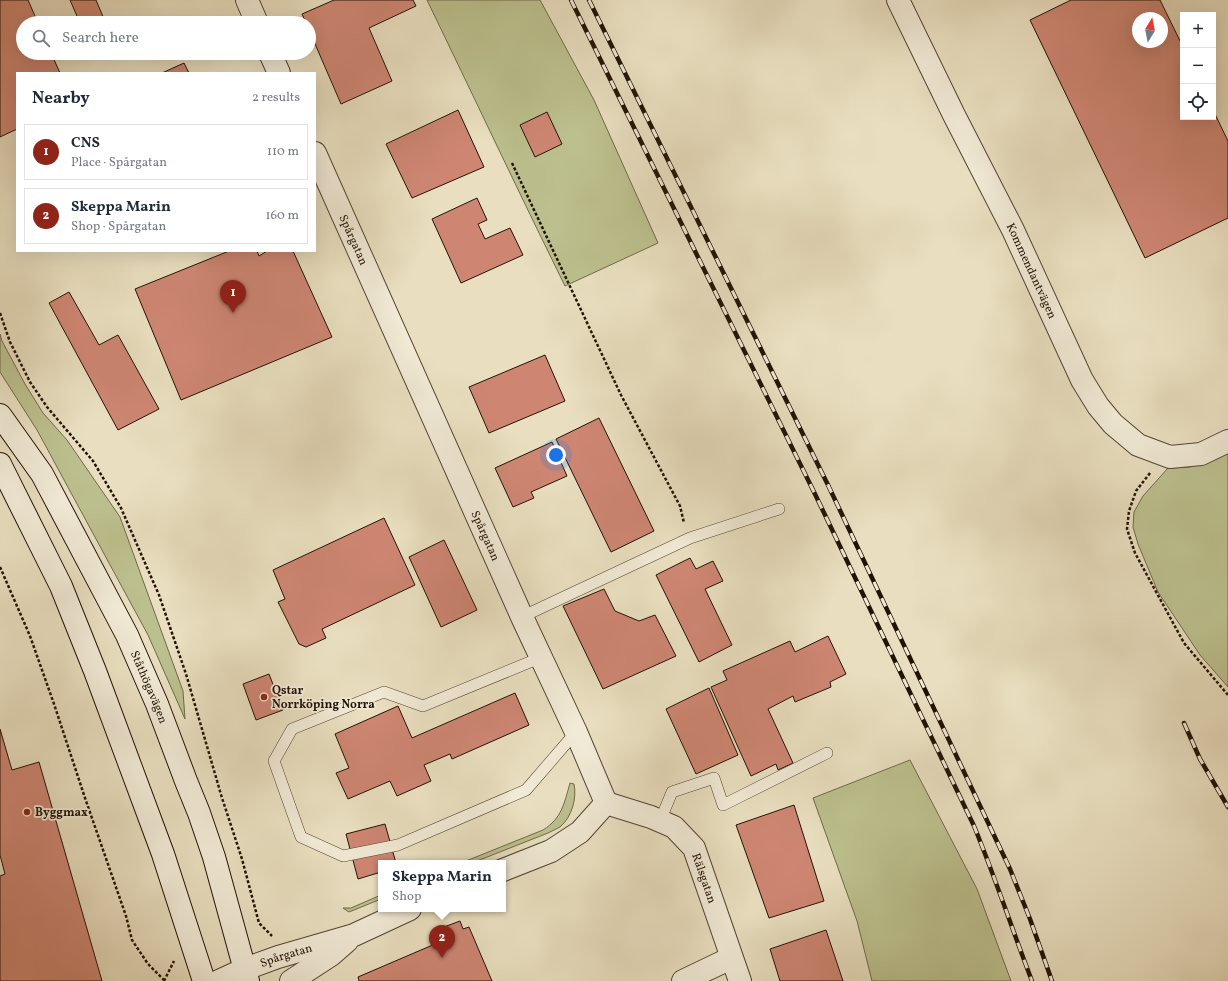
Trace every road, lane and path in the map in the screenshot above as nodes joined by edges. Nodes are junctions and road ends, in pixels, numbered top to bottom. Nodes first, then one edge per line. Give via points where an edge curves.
1 (247, 0) edge
2 (898, 0) edge
3 (254, 16) edge
4 (273, 60) edge
5 (279, 72) edge
6 (316, 155) edge
7 (512, 163) dead end
8 (0, 313) edge
9 (0, 415) edge
10 (1228, 441) edge
11 (1170, 457) junction
12 (0, 464) edge
13 (779, 509) dead end
14 (690, 538) junction
15 (0, 567) edge
16 (522, 617) junction
17 (542, 658) junction
18 (1228, 695) edge
19 (576, 732) junction
20 (827, 753) dead end
21 (606, 803) junction
22 (660, 820) junction
23 (506, 869) edge
24 (404, 912) edge
25 (354, 935) junction
26 (278, 957) junction
27 (732, 958) junction
28 (247, 975) edge
29 (165, 981) edge
30 (204, 981) edge
31 (219, 981) edge
32 (291, 981) edge
33 (683, 981) edge
34 (740, 981) edge

1 - 3 street
2 - 11 street, Kommendantvägen via 1013,230 1082,380 1113,424 1138,445
4 - 5 street
6 - 16 street, Spårgatan
7 - 14 path via 618,388 680,506
8 - 26 path via 10,342 30,382 47,407 93,461 121,508 159,595 186,674 260,923 271,936
9 - 28 street, Ståthögavägen via 42,474 127,635 199,813
10 - 11 street, Kommendantvägen via 1201,454
11 - 18 path via 1156,464 1136,491 1129,511 1127,529 1135,553 1184,643
12 - 30 street via 61,586 95,671 163,854
13 - 14 lane
14 - 16 lane
15 - 29 path via 30,636 132,940 148,964
16 - 17 street, Spårgatan
17 - 19 street, Spårgatan
17 - 19 lane via 423,706 384,692 292,729 274,762 301,837 343,856 398,845 526,790
19 - 21 street, Spårgatan
20 - 22 lane via 723,805 714,778 672,792
21 - 22 street, Rälsgatan
21 - 23 street via 580,832 551,851
22 - 27 street, Rälsgatan via 674,827 694,848
24 - 25 street, Spårgatan
25 - 26 street, Spårgatan
25 - 32 street, Spårgatan via 331,955
26 - 28 street, Spårgatan
27 - 33 street
27 - 34 street, Rälsgatan
28 - 31 street, Spårgatan

